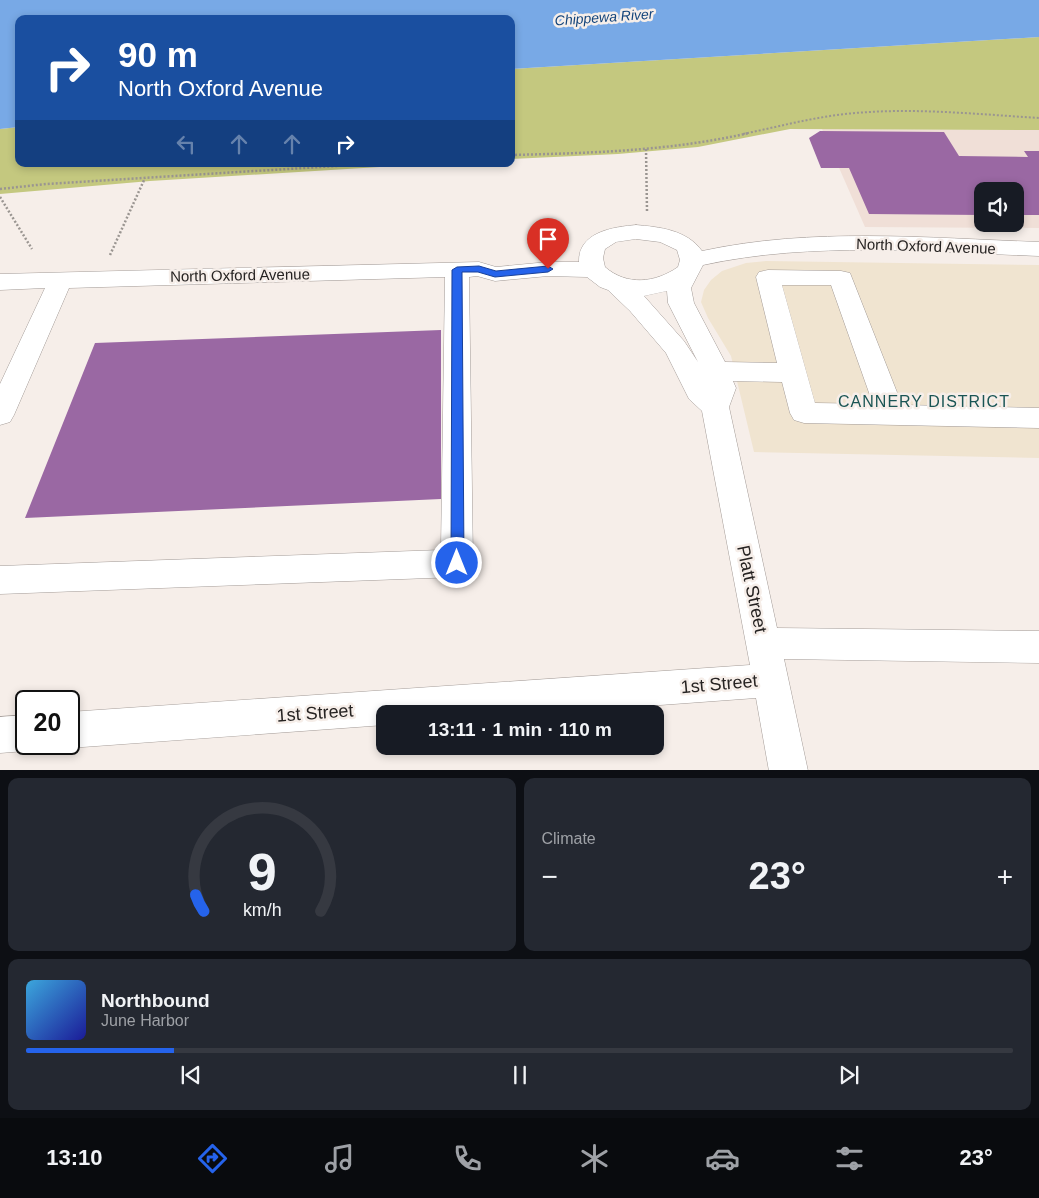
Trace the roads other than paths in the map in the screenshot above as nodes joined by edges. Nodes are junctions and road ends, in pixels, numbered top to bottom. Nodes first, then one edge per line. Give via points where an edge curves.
1 (670, 236) junction
2 (813, 243) junction
3 (1039, 249) edge
4 (594, 258) junction
5 (688, 268) junction
6 (468, 269) junction
7 (820, 277) junction
8 (61, 279) junction
9 (0, 282) edge
10 (617, 285) junction
11 (715, 371) junction
12 (792, 373) junction
13 (715, 407) junction
14 (891, 414) junction
15 (0, 415) edge
16 (1039, 418) edge
17 (0, 580) edge
18 (763, 643) junction
19 (1039, 647) edge
20 (771, 680) junction
21 (80, 729) edge
22 (789, 770) edge

1 - 2 street, North Oxford Avenue via 766,233
1 - 4 street via 618,233 603,239
1 - 5 street via 691,251
2 - 3 street, North Oxford Avenue
2 - 5 street, North Oxford Avenue via 726,251
2 - 7 street
4 - 6 street, North Oxford Avenue via 548,269 495,274
4 - 10 street via 599,276
5 - 10 street via 670,283 633,288
5 - 11 street, Platt Street via 678,288
6 - 8 street, North Oxford Avenue
6 - 17 street via 457,563
7 - 12 street via 768,277
7 - 14 street via 841,278
8 - 9 street, North Oxford Avenue
8 - 15 street
10 - 13 street via 675,347 699,392
11 - 12 street
11 - 13 street, Platt Street via 722,388
12 - 14 street via 804,413
13 - 18 street, Platt Street
14 - 16 street
18 - 19 street
18 - 20 street, Platt Street
20 - 21 street, 1st Street
20 - 22 street, Platt Street

